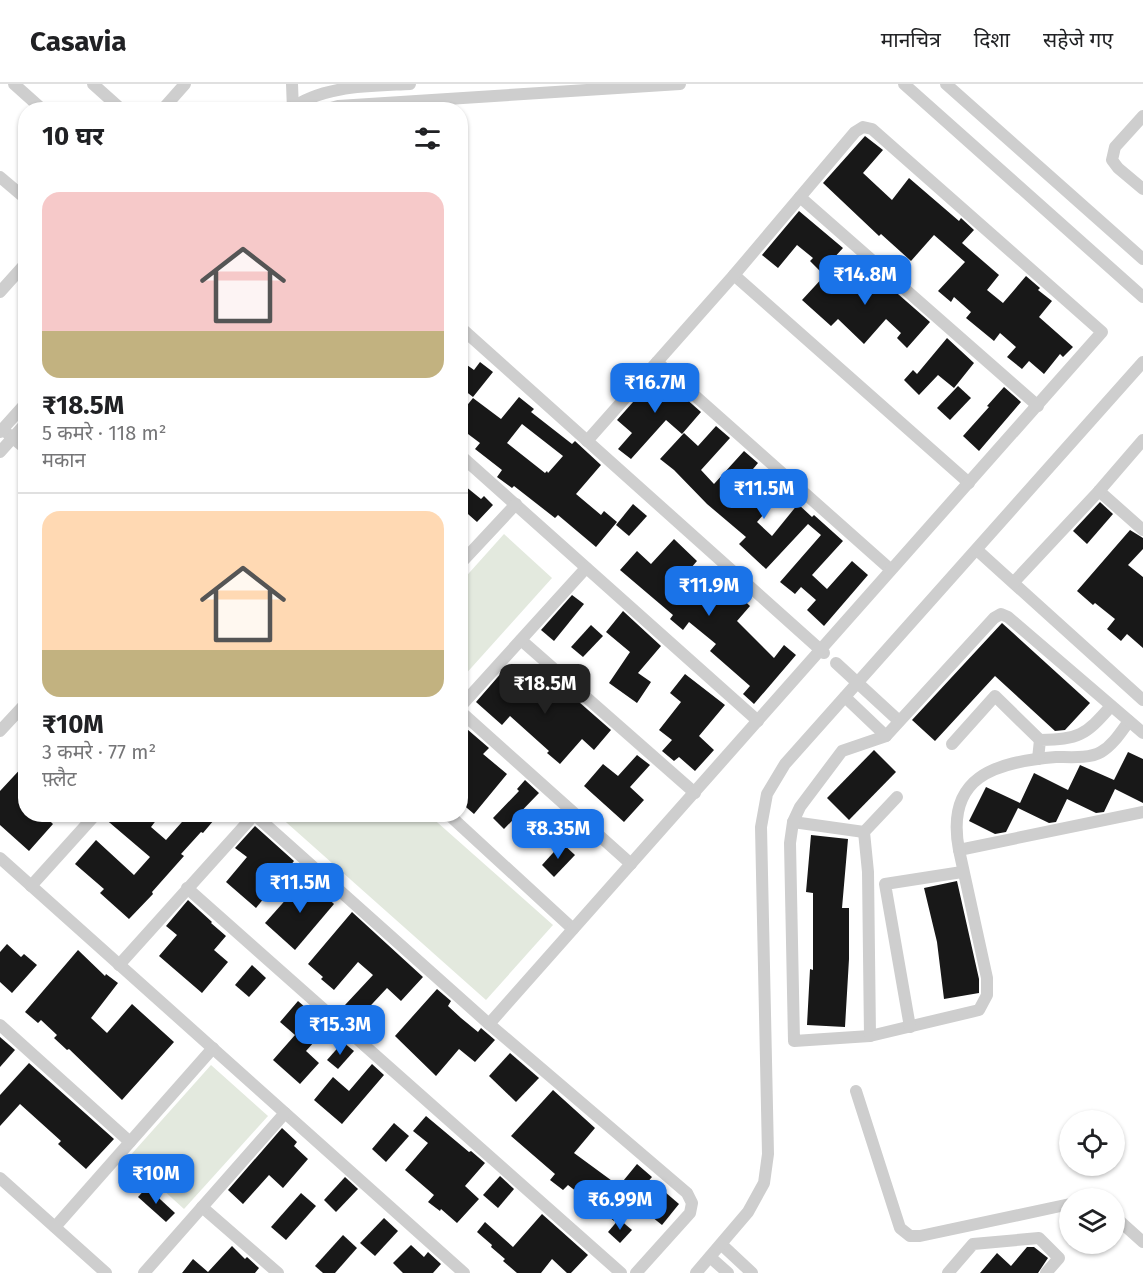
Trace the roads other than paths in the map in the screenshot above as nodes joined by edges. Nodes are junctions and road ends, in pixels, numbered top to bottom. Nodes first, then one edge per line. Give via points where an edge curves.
1 (14, 84) edge
2 (93, 84) edge
3 (292, 84) edge
4 (410, 84) edge
5 (680, 84) edge
6 (904, 84) edge
7 (946, 84) edge
8 (182, 85) edge
9 (347, 87) edge
10 (34, 102) edge
11 (113, 102) edge
12 (168, 102) edge
13 (291, 102) edge
14 (305, 102) edge
15 (400, 102) edge
16 (1143, 116) edge
17 (0, 177) edge
18 (1143, 189) edge
19 (18, 192) edge
20 (800, 197) junction
21 (1143, 260) edge
22 (18, 270) edge
23 (734, 275) junction
24 (3, 284) edge
25 (1143, 297) edge
26 (468, 334) edge
27 (657, 362) junction
28 (1142, 365) edge
29 (1038, 406) junction
30 (18, 412) edge
31 (4, 428) edge
32 (18, 436) edge
33 (1143, 440) edge
34 (587, 441) junction
35 (0, 452) edge
36 (468, 462) edge
37 (969, 483) junction
38 (1099, 491) junction
39 (516, 504) junction
40 (1143, 530) edge
41 (977, 550) junction
42 (468, 555) edge
43 (586, 567) junction
44 (890, 569) junction
45 (1014, 582) junction
46 (521, 640) junction
47 (823, 651) junction
48 (836, 663) dead end
49 (858, 683) junction
50 (845, 697) junction
51 (468, 700) edge
52 (1143, 700) edge
53 (1111, 706) junction
54 (18, 712) edge
55 (468, 716) edge
56 (758, 721) junction
57 (899, 721) junction
58 (1129, 721) junction
59 (0, 731) edge
60 (1143, 733) edge
61 (886, 736) junction
62 (1040, 740) junction
63 (952, 744) dead end
64 (1038, 759) junction
65 (694, 793) junction
66 (897, 797) dead end
67 (1143, 812) edge
68 (89, 822) edge
69 (248, 822) edge
70 (263, 822) edge
71 (457, 822) edge
72 (793, 822) junction
73 (864, 832) junction
74 (958, 850) junction
75 (0, 858) edge
76 (631, 864) junction
77 (962, 872) junction
78 (31, 886) junction
79 (187, 888) junction
80 (573, 929) junction
81 (119, 965) junction
82 (489, 1024) junction
83 (0, 1025) edge
84 (910, 1027) junction
85 (870, 1036) junction
86 (213, 1048) junction
87 (856, 1091) dead end
88 (285, 1113) junction
89 (130, 1142) junction
90 (0, 1178) edge
91 (1059, 1206) edge
92 (202, 1207) junction
93 (1125, 1226) edge
94 (55, 1227) junction
95 (1143, 1242) edge
96 (721, 1244) junction
97 (710, 1257) junction
98 (701, 1271) edge
99 (106, 1273) edge
100 (144, 1273) edge
101 (278, 1273) edge
102 (464, 1273) edge
103 (621, 1273) edge
104 (636, 1273) edge
105 (728, 1273) edge
106 (752, 1273) edge
107 (948, 1273) edge
108 (1046, 1273) edge

1 - 10 street
2 - 11 street
3 - 13 street
4 - 9 street
5 - 15 street
6 - 25 street
7 - 21 street
8 - 12 street
9 - 14 street
16 - 18 street via 1116,147 1112,160
17 - 19 street
20 - 23 street
20 - 29 street
20 - 29 street via 855,132 864,127 872,129 923,173 1102,332
22 - 24 street
23 - 27 street
23 - 37 street
26 - 34 street
27 - 34 street
27 - 44 street
28 - 41 street
29 - 37 street
30 - 31 street
32 - 35 street
33 - 38 street
34 - 47 street
36 - 39 street
37 - 44 street
38 - 40 street
38 - 45 street
39 - 42 street
39 - 43 street
41 - 45 street
41 - 49 street
43 - 46 street
43 - 56 street
44 - 47 street
45 - 52 street
46 - 51 street
46 - 65 street
47 - 56 street
48 - 49 street
49 - 50 street
49 - 57 street
50 - 61 street
50 - 96 street via 785,764 767,794 761,827 768,1154 764,1183 748,1212
53 - 57 street via 1001,614
53 - 58 street
53 - 62 street via 1085,733 1068,739
54 - 59 street
55 - 76 street
56 - 65 street
57 - 61 street
58 - 60 street
58 - 64 street via 1101,752
61 - 72 street via 842,751
62 - 63 street via 995,696
62 - 64 street
64 - 74 street via 996,768 978,777 964,792 955,830
65 - 76 street
66 - 73 street
67 - 74 street
68 - 78 street
69 - 79 street
70 - 82 street
71 - 80 street
72 - 73 street
72 - 85 street via 790,843 794,1041
73 - 85 street
74 - 77 street
75 - 78 street
76 - 80 street
77 - 84 street via 987,978 987,995 979,1010
77 - 84 street via 885,884
78 - 81 street
79 - 81 street
79 - 103 street
80 - 82 street
81 - 86 street
82 - 104 street via 687,1193 692,1203 690,1213
83 - 89 street
84 - 85 street
86 - 88 street
86 - 89 street
87 - 91 street via 900,1228 910,1236
88 - 92 street
88 - 102 street
89 - 94 street
90 - 94 street
92 - 100 street
92 - 101 street
93 - 95 street
94 - 99 street
96 - 97 street
96 - 106 street
97 - 98 street
97 - 105 street
107 - 108 street via 973,1244 1039,1238 1059,1258

